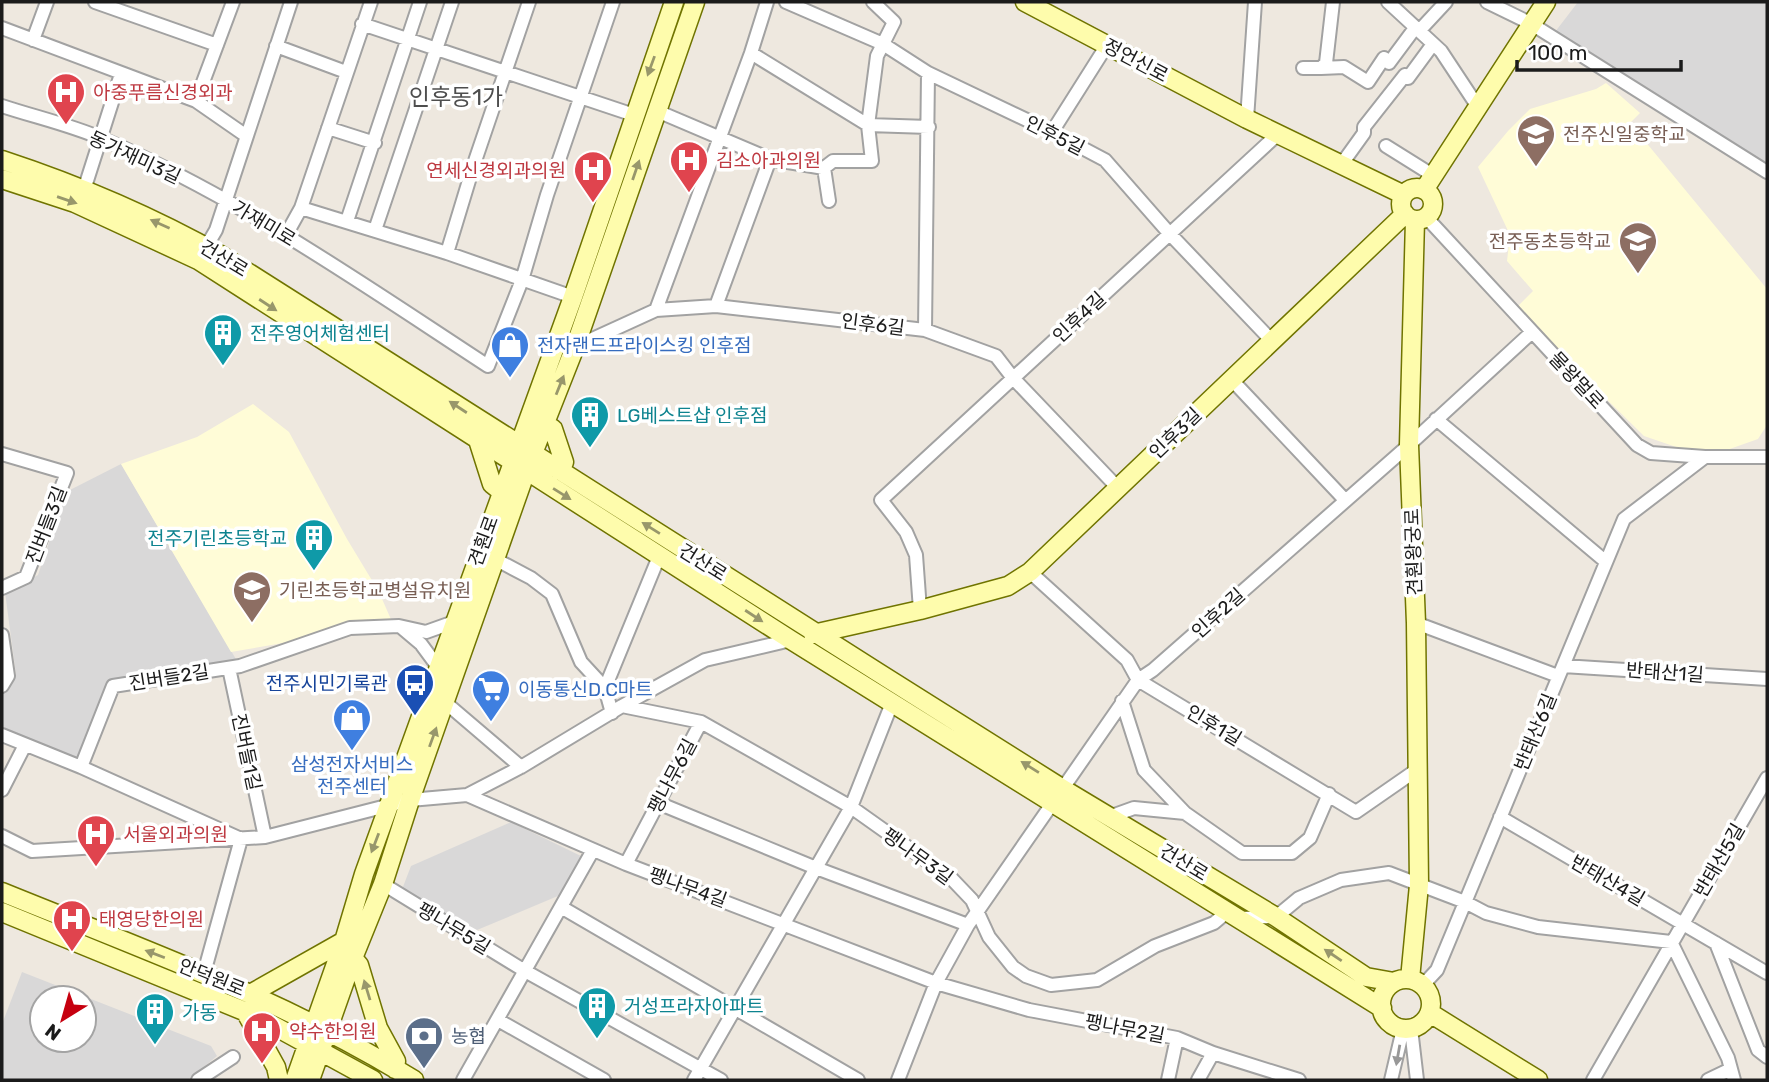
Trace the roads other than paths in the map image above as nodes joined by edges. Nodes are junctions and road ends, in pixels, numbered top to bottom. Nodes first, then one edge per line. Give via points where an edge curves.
1 (47, 2) edge
2 (94, 2) edge
3 (233, 2) edge
4 (291, 2) edge
5 (370, 2) edge
6 (420, 2) edge
7 (452, 2) edge
8 (529, 2) edge
9 (613, 2) edge
10 (674, 2) edge
11 (695, 2) edge
12 (767, 2) edge
13 (786, 2) edge
14 (873, 2) edge
15 (1025, 2) edge
16 (1255, 2) edge
17 (1333, 2) edge
18 (1388, 2) edge
19 (1446, 2) edge
20 (1487, 2) edge
21 (1546, 2) edge
22 (1530, 23) junction
23 (362, 24) junction
24 (2, 29) edge
25 (1417, 30) junction
26 (33, 40) junction
27 (409, 40) junction
28 (883, 44) junction
29 (1433, 44) junction
30 (217, 45) junction
31 (1107, 45) junction
32 (276, 46) junction
33 (436, 49) junction
34 (751, 53) junction
35 (1303, 68) dead end
36 (1321, 68) junction
37 (345, 72) junction
38 (505, 72) junction
39 (928, 73) junction
40 (121, 74) junction
41 (580, 97) junction
42 (197, 101) junction
43 (2, 106) edge
44 (1478, 107) junction
45 (657, 111) junction
46 (634, 115) junction
47 (1247, 119) junction
48 (330, 121) junction
49 (868, 125) junction
50 (929, 127) junction
51 (1052, 132) junction
52 (1278, 134) junction
53 (245, 135) junction
54 (720, 137) junction
55 (102, 138) junction
56 (375, 144) junction
57 (1386, 146) dead end
58 (771, 159) junction
59 (2, 160) edge
60 (1341, 165) junction
61 (824, 168) junction
62 (1767, 172) edge
63 (2, 179) edge
64 (1429, 183) junction
65 (84, 190) junction
66 (226, 200) junction
67 (829, 201) dead end
68 (301, 208) junction
69 (1412, 212) junction
70 (347, 221) junction
71 (375, 230) junction
72 (1169, 233) junction
73 (286, 235) junction
74 (447, 253) junction
75 (202, 254) junction
76 (522, 280) junction
77 (573, 298) junction
78 (716, 306) junction
79 (656, 310) junction
80 (925, 330) junction
81 (1532, 332) junction
82 (1272, 341) junction
83 (575, 347) junction
84 (1013, 378) junction
85 (1231, 379) junction
86 (1436, 419) junction
87 (544, 423) junction
88 (478, 440) junction
89 (1409, 445) junction
90 (1765, 453) edge
91 (2, 454) edge
92 (1705, 457) junction
93 (522, 458) junction
94 (560, 471) junction
95 (1118, 488) junction
96 (502, 492) junction
97 (1345, 500) junction
98 (660, 554) junction
99 (495, 559) junction
100 (1605, 561) junction
101 (1030, 572) junction
102 (2, 588) edge
103 (920, 610) junction
104 (454, 622) junction
105 (1416, 623) junction
106 (817, 634) junction
107 (2, 635) edge
108 (422, 637) junction
109 (791, 640) junction
110 (438, 667) junction
111 (229, 668) junction
112 (1560, 671) junction
113 (1767, 679) edge
114 (1138, 680) junction
115 (2, 686) edge
116 (605, 688) junction
117 (1122, 701) junction
118 (446, 703) junction
119 (892, 703) junction
120 (617, 709) junction
121 (701, 722) junction
122 (2, 736) edge
123 (25, 745) junction
124 (80, 767) junction
125 (521, 767) junction
126 (1418, 769) junction
127 (1767, 778) edge
128 (2, 790) edge
129 (1329, 794) junction
130 (467, 795) junction
131 (1058, 796) junction
132 (410, 800) junction
133 (658, 803) junction
134 (390, 805) junction
135 (851, 807) junction
136 (1185, 813) junction
137 (1109, 817) junction
138 (1500, 817) junction
139 (2, 836) edge
140 (265, 837) junction
141 (241, 839) junction
142 (593, 850) junction
143 (626, 864) junction
144 (816, 868) junction
145 (383, 884) junction
146 (1419, 885) junction
147 (2, 892) edge
148 (1465, 902) junction
149 (561, 906) junction
150 (2, 912) edge
151 (978, 912) junction
152 (1233, 915) junction
153 (1276, 917) junction
154 (784, 923) junction
155 (1682, 923) junction
156 (968, 925) junction
157 (1671, 942) junction
158 (1716, 943) junction
159 (349, 950) junction
160 (1766, 970) edge
161 (525, 971) junction
162 (204, 973) junction
163 (1409, 982) junction
164 (936, 983) junction
165 (252, 993) junction
166 (1382, 1008) junction
167 (735, 1009) junction
168 (245, 1011) junction
169 (1430, 1013) junction
170 (498, 1020) junction
171 (321, 1028) junction
172 (1407, 1029) junction
173 (1178, 1038) junction
174 (314, 1048) junction
175 (1213, 1053) junction
176 (1763, 1053) edge
177 (233, 1057) dead end
178 (395, 1069) junction
179 (697, 1075) edge
180 (1733, 1075) edge
181 (198, 1080) edge
182 (279, 1080) edge
183 (295, 1080) edge
184 (310, 1080) edge
185 (373, 1080) edge
186 (414, 1080) edge
187 (463, 1080) edge
188 (604, 1080) edge
189 (721, 1080) edge
190 (858, 1080) edge
191 (898, 1080) edge
192 (1168, 1080) edge
193 (1198, 1080) edge
194 (1299, 1080) edge
195 (1391, 1080) edge
196 (1417, 1080) edge
197 (1538, 1080) edge
198 (1593, 1080) edge
199 (1708, 1080) edge

1 - 26 street
2 - 30 street
3 - 30 street
4 - 32 street, 가재미로
5 - 23 street
6 - 27 street
7 - 33 street
8 - 38 street
9 - 41 street
10 -> 46 street, 견훤로
11 - 45 street, 견훤로
12 - 34 street
13 - 28 street, 인후5길
14 - 28 street via 894,22
15 - 31 street, 정언신로
16 - 47 street
17 - 36 street via 1326,63
18 - 25 street
19 - 25 street
20 - 22 street
21 - 22 street
22 - 44 street
22 - 62 street
23 - 27 street
23 - 37 street
24 - 26 street
25 - 29 street
25 - 36 street via 1389,62 1384,58 1368,82 1344,67
26 - 40 street
27 - 33 street
27 - 56 street
28 - 39 street, 인후5길
28 - 49 street via 877,56
29 - 44 street
29 - 60 street via 1364,128
30 - 42 street
31 - 47 street, 정언신로
31 - 51 street
32 - 37 street
32 - 53 street, 가재미로
33 - 38 street
33 - 71 street
34 - 49 street
34 - 54 street
35 - 36 street
37 - 48 street
38 - 41 street
38 - 74 street
39 - 50 street
39 - 51 street, 인후5길
40 - 42 street
40 - 55 street
41 - 46 street
41 - 76 street
42 - 53 street
43 - 55 street, 동가재미3길
44 - 64 street
45 - 54 street
83 -> 45 street, 견훤로
46 - 77 street, 견훤로
47 - 52 street, 정언신로
48 - 56 street
48 - 68 street
49 - 50 street
49 - 61 street via 872,161 833,162
50 - 80 street
51 - 72 street, 인후5길 via 1105,160
52 - 60 street, 정언신로
52 - 72 street, 인후4길
53 - 66 street, 가재미로
54 - 58 street
54 - 79 street
55 - 65 street
55 - 66 street, 동가재미3길
56 - 70 street
57 - 64 street
58 - 61 street
58 - 78 street
59 - 65 street, 건산로
60 - 69 street, 정언신로
61 - 67 street
63 -> 75 street, 건산로
64 - 69 street via 1412,190
64 - 69 street, 견훤왕궁로 via 1432,209
75 -> 65 street, 건산로
66 - 73 street, 가재미로
66 - 75 street
68 - 70 street
68 - 73 street
69 - 81 street, 물왕멀로
69 - 82 street, 인후3길
69 - 89 street, 견훤왕궁로
70 - 71 street
71 - 74 street
72 - 82 street, 인후5길
72 - 84 street, 인후4길
73 - 76 street, 가재미로 via 488,366
74 - 76 street
75 -> 88 street, 건산로
93 -> 75 street, 건산로
76 - 77 street
77 - 93 street, 견훤로
78 - 79 street, 인후6길
78 - 80 street, 인후6길
79 - 83 street, 인후6길
80 - 84 street, 인후6길 via 996,356
81 - 86 street, 인후2길
81 - 92 street, 물왕멀로 via 1637,445 1651,453
82 - 85 street, 인후3길
87 -> 83 street, 견훤로
84 - 95 street, 인후6길
84 - 103 street, 인후4길 via 881,500 906,532 916,555
85 - 95 street, 인후3길
85 - 97 street
86 - 89 street, 인후2길
86 - 100 street
87 - 93 street, 견훤로
87 - 94 street via 553,429 564,462
88 - 93 street, 건산로
88 - 96 street via 492,484
89 - 97 street, 인후2길
89 - 105 street, 견훤왕궁로
90 - 92 street, 물왕멀로
91 - 102 street, 진버들3길 via 67,472 26,577
92 - 100 street, 반태산6길 via 1624,519
93 - 94 street, 건산로
93 - 96 street, 견훤로
93 -> 98 street, 건산로
93 - 99 street, 견훤로
106 -> 94 street, 건산로
95 - 101 street, 인후3길
96 - 104 street, 견훤로
97 - 114 street, 인후2길
98 -> 109 street, 건산로
98 - 116 street, 건산로
99 - 116 street, 견훤로 via 552,594 581,662
99 - 118 street, 견훤로
100 - 112 street, 반태산6길
101 - 103 street, 인후3길 via 1009,586
101 - 114 street, 인후1길 via 1126,660
103 - 106 street, 인후3길
104 - 108 street
104 - 110 street, 견훤로
105 - 112 street, 반태산1길
105 - 126 street, 견훤왕궁로
106 - 109 street, 인후3길
131 -> 106 street, 건산로
107 - 115 street via 8,676
108 - 110 street
108 - 111 street via 399,626 350,628
109 - 119 street, 건산로
109 - 120 street via 705,660
110 - 134 street, 견훤로
111 - 124 street, 진버들2길 via 113,686
111 - 140 street, 진버들1길
112 - 113 street, 반태산1길
112 - 138 street, 반태산6길
114 - 117 street, 인후2길
114 - 129 street, 인후1길
116 - 120 street
117 - 131 street, 인후2길
117 - 136 street via 1144,770
118 - 125 street
132 -> 118 street, 견훤로
119 - 131 street, 건산로
119 - 135 street
120 - 121 street, 팽나무6길
120 - 125 street
121 - 133 street, 팽나무6길
121 - 135 street
122 - 123 street
123 - 124 street
123 - 128 street
124 - 141 street
125 - 130 street
126 - 129 street, 인후1길 via 1356,812
126 - 146 street, 견훤왕궁로
127 - 155 street, 반태산5길
129 - 136 street via 1310,838 1292,853 1242,853
130 - 132 street
130 - 142 street
131 - 137 street, 건산로
131 - 151 street
131 - 152 street, 건산로
132 - 134 street
132 - 145 street, 견훤로
133 - 143 street, 팽나무6길
133 - 144 street
134 - 140 street
134 -> 159 street, 견훤로 via 364,874
135 - 144 street
135 - 151 street, 팽나무3길 via 951,878
136 - 137 street via 1134,808
137 - 153 street, 건산로
138 - 148 street, 반태산6길
138 - 155 street, 반태산4길
139 - 141 street via 32,851
140 - 141 street
141 - 162 street
142 - 143 street, 팽나무4길
142 - 149 street
143 - 154 street, 팽나무4길
144 - 154 street
144 - 156 street
145 - 159 street, 견훤로
145 - 161 street, 팽나무5길
146 - 148 street
146 - 153 street via 1389,873 1341,880 1299,898
146 - 163 street, 견훤왕궁로
162 -> 147 street, 안덕원로
148 - 157 street via 1486,913 1538,926
148 - 163 street, 반태산6길 via 1437,970
149 - 161 street
149 - 167 street
150 - 168 street, 안덕원로
151 - 152 street via 989,937 1013,967 1051,985 1097,980 1155,946
151 - 156 street
152 - 153 street
152 - 166 street, 건산로
163 -> 153 street, 건산로 via 1366,977
154 - 164 street, 팽나무4길
154 - 167 street
155 - 157 street, 반태산5길
155 - 158 street, 반태산4길
156 - 164 street
157 - 180 street
157 - 198 street, 반태산5길
158 - 160 street, 반태산4길
158 - 176 street
159 - 165 street
159 - 171 street, 견훤로
178 -> 159 street via 396,1061 378,1028 359,965
161 - 170 street
161 - 179 street, 팽나무5길 via 613,1020
162 - 165 street, 안덕원로
163 - 166 street via 1384,993
163 - 169 street via 1431,997
164 - 173 street, 팽나무2길 via 1029,1010
164 - 191 street
165 - 171 street, 안덕원로
166 - 172 street, 건산로 via 1389,1022
167 - 179 street
167 - 190 street
168 - 174 street, 안덕원로
168 - 182 street
169 - 172 street via 1423,1023
169 - 197 street
170 - 187 street
170 - 188 street
171 - 174 street, 견훤로
171 - 178 street, 안덕원로
172 -> 195 street
172 - 196 street
173 - 175 street
173 - 192 street, 팽나무2길
174 - 183 street, 견훤로
174 - 184 street, 견훤로
174 - 185 street, 안덕원로
175 - 193 street
175 - 194 street
177 - 181 street
178 - 186 street, 안덕원로
179 - 189 street
180 - 199 street

